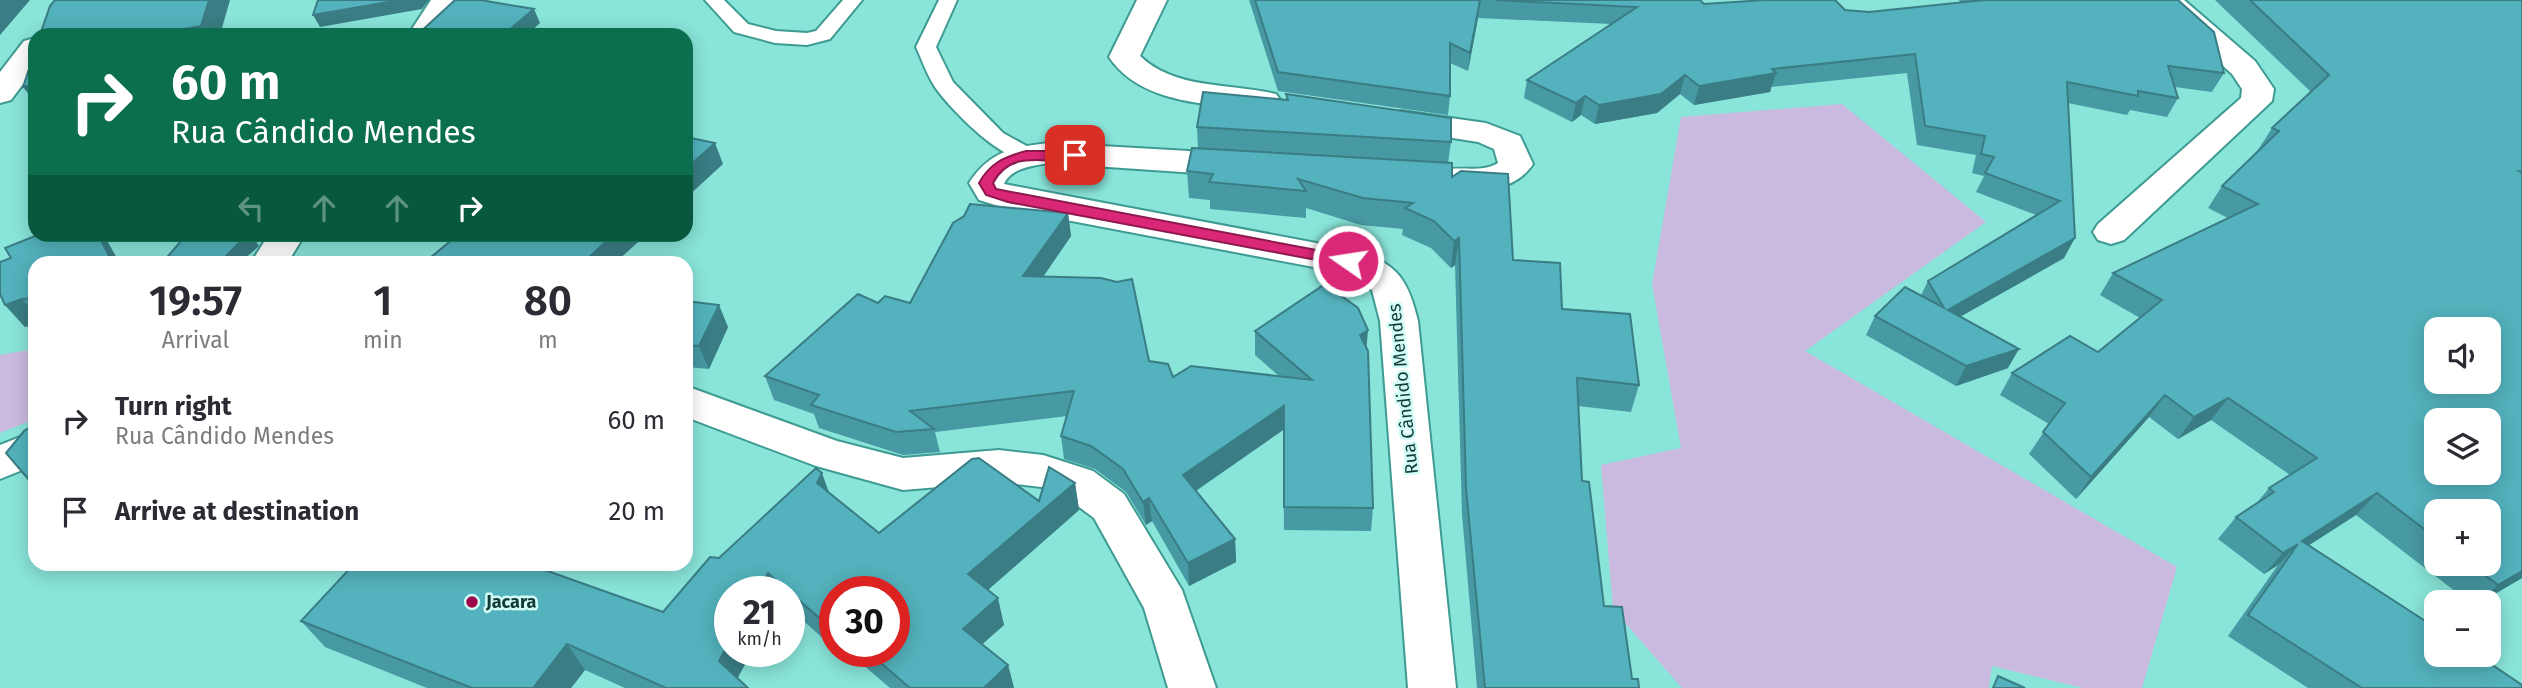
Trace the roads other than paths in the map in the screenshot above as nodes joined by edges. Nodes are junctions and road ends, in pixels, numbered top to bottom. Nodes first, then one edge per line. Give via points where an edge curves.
1 (446, 0) edge
2 (714, 0) edge
3 (853, 0) edge
4 (948, 0) edge
5 (1152, 0) edge
6 (2166, 0) edge
7 (427, 28) edge
8 (28, 57) edge
9 (0, 93) edge
10 (1293, 105) edge
11 (1376, 117) edge
12 (1026, 155) junction
13 (1267, 166) edge
14 (1416, 176) edge
15 (2111, 232) dead end
16 (693, 404) edge
17 (28, 450) edge
18 (0, 463) edge
19 (1192, 688) edge
20 (1432, 688) edge

1 - 7 street
2 - 3 lane via 741,28 807,39 823,35
4 - 12 lane via 926,47 944,85 996,138
5 - 10 street via 1125,57 1142,75 1169,87
6 - 15 street via 2249,73 2258,89 2256,101
8 - 9 street
11 - 14 street via 1486,133 1508,143 1516,164 1497,178
12 - 13 street, Rua Cândido Mendes
12 - 20 street, Rua Cândido Mendes via 1002,163 991,174 986,183 991,192 1348,261 1377,272 1392,288 1399,321
16 - 19 street via 831,455 903,474 999,466 1043,471 1078,483 1109,506 1166,604
17 - 18 street

